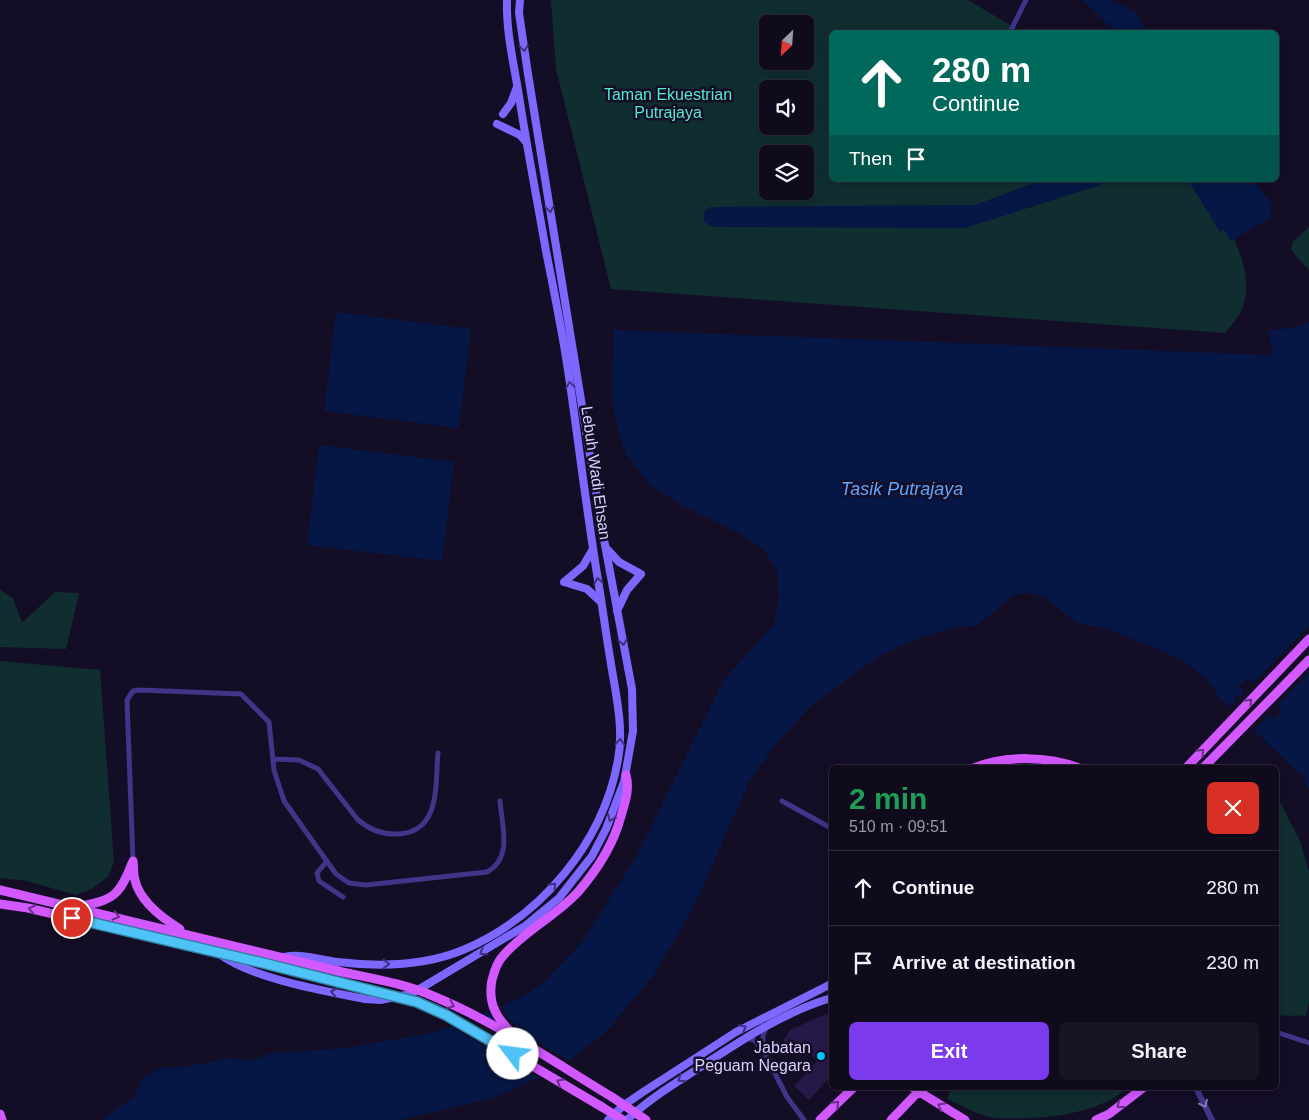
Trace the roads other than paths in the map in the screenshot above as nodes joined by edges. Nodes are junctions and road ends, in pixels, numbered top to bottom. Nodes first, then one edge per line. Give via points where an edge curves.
1 (507, 0) edge
2 (520, 0) edge
3 (1026, 0) edge
4 (1011, 30) edge
5 (517, 87) junction
6 (503, 114) dead end
7 (497, 124) dead end
8 (526, 142) junction
9 (605, 547) junction
10 (593, 549) junction
11 (601, 602) junction
12 (617, 611) junction
13 (1309, 639) edge
14 (1309, 660) edge
15 (438, 754) dead end
16 (273, 759) junction
17 (982, 765) edge
18 (1067, 765) edge
19 (1189, 765) edge
20 (1206, 765) edge
21 (626, 775) junction
22 (500, 801) dead end
23 (782, 801) dead end
24 (829, 827) edge
25 (133, 861) junction
26 (327, 861) junction
27 (0, 890) edge
28 (343, 897) dead end
29 (1, 904) edge
30 (74, 906) junction
31 (189, 934) junction
32 (216, 952) junction
33 (338, 966) junction
34 (829, 985) edge
35 (829, 999) edge
36 (766, 1027) junction
37 (1279, 1033) edge
38 (745, 1038) junction
39 (1309, 1043) edge
40 (527, 1046) junction
41 (763, 1050) junction
42 (851, 1090) edge
43 (916, 1090) edge
44 (919, 1090) edge
45 (1139, 1090) edge
46 (1197, 1090) edge
47 (624, 1105) junction
48 (635, 1112) junction
49 (0, 1114) edge
50 (611, 1117) edge
51 (2, 1120) edge
52 (623, 1120) edge
53 (627, 1120) edge
54 (646, 1120) edge
55 (804, 1120) edge
56 (820, 1120) edge
57 (891, 1120) edge
58 (965, 1120) edge
59 (1096, 1120) edge
60 (1212, 1120) edge

1 - 5 main road, Lebuh Wadi Ehsan
2 -> 9 main road, Lebuh Wadi Ehsan via 527,65
3 - 4 street
5 - 6 main road
5 - 8 main road, Lebuh Wadi Ehsan
7 - 8 main road via 520,135
10 -> 8 main road, Lebuh Wadi Ehsan via 568,369
9 - 12 main road, Lebuh Wadi Ehsan
9 - 12 main road via 619,562 641,574
11 -> 10 main road, Lebuh Wadi Ehsan
10 - 11 main road via 583,566 564,582 587,590
33 -> 11 main road, Lebuh Wadi Ehsan via 431,960 462,950 517,919 564,875 594,828 614,779 621,737
12 -> 21 main road, Lebuh Wadi Ehsan via 632,689 634,731
19 -> 13 main road
14 - 20 main road
15 - 16 street via 428,819 422,827 399,834 387,834 358,820 318,769 299,760
16 - 25 street via 269,722 241,694 133,691 127,705
16 - 26 street via 284,801
17 - 18 main road via 1028,760
21 -> 32 main road, Lebuh Wadi Ehsan via 616,806 592,856 558,898 525,926 411,994 380,1000 351,996 239,967
21 - 40 main road, bridge via 628,783 620,822 603,857 578,892 502,957 493,973 491,1005 507,1029
22 - 26 street via 503,854 500,862 487,872 358,885 342,879
23 - 24 street
25 - 30 main road via 125,882 115,894 100,903
25 - 31 main road via 135,882 143,896 162,918
26 - 28 street via 317,878
27 - 30 main road
32 -> 29 main road
30 -> 31 main road
31 - 33 main road via 284,957
50 -> 32 main road, bridge via 602,1107 446,1015 417,1002
33 -> 40 main road, bridge via 433,996
47 -> 34 main road via 736,1032
35 - 36 main road
36 - 38 main road
36 - 41 street
37 - 39 street
38 - 41 street via 754,1040
38 -> 48 main road
40 - 47 main road, bridge
41 - 55 street via 787,1098
56 -> 42 main road
43 - 57 main road
58 -> 44 main road
45 -> 59 main road
46 -> 60 street
47 - 48 main road
47 - 50 main road
48 - 53 main road
48 - 54 main road
49 - 51 main road
50 - 52 main road

